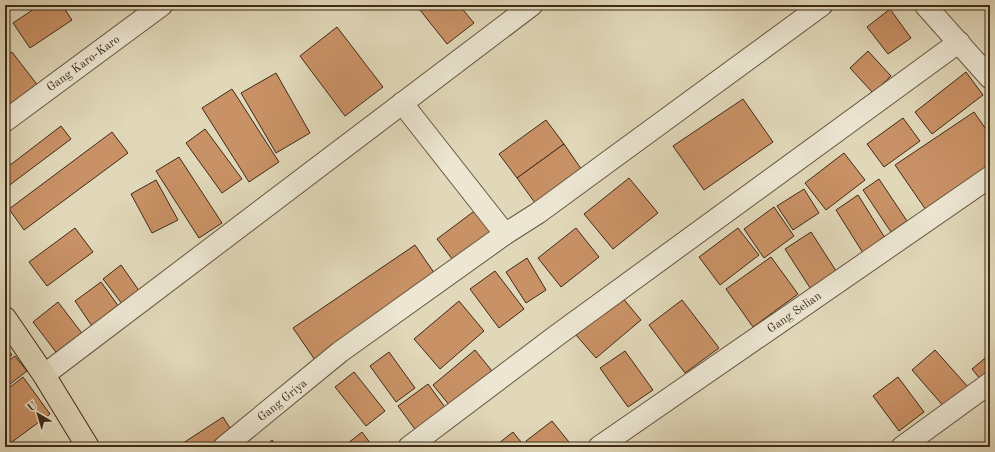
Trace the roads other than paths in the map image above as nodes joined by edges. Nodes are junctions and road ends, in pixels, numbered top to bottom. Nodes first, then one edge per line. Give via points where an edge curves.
1 (162, 5) edge
2 (532, 5) edge
3 (822, 5) edge
4 (925, 5) edge
5 (959, 42) junction
6 (990, 78) edge
7 (402, 103) junction
8 (5, 121) edge
9 (990, 177) edge
10 (505, 234) junction
11 (5, 318) edge
12 (44, 375) junction
13 (990, 383) edge
14 (88, 447) edge
15 (224, 447) edge
16 (409, 447) edge
17 (599, 447) edge
18 (902, 447) edge

1 - 8 street, Gang Karo-Karo
2 - 7 street
3 - 10 street, Gang Griya
4 - 5 street
5 - 6 street
5 - 16 street via 556,336
7 - 10 street
7 - 12 street
9 - 17 street, Gang Selian
10 - 15 street, Gang Griya via 340,352
11 - 12 main road
12 - 14 main road
13 - 18 street

